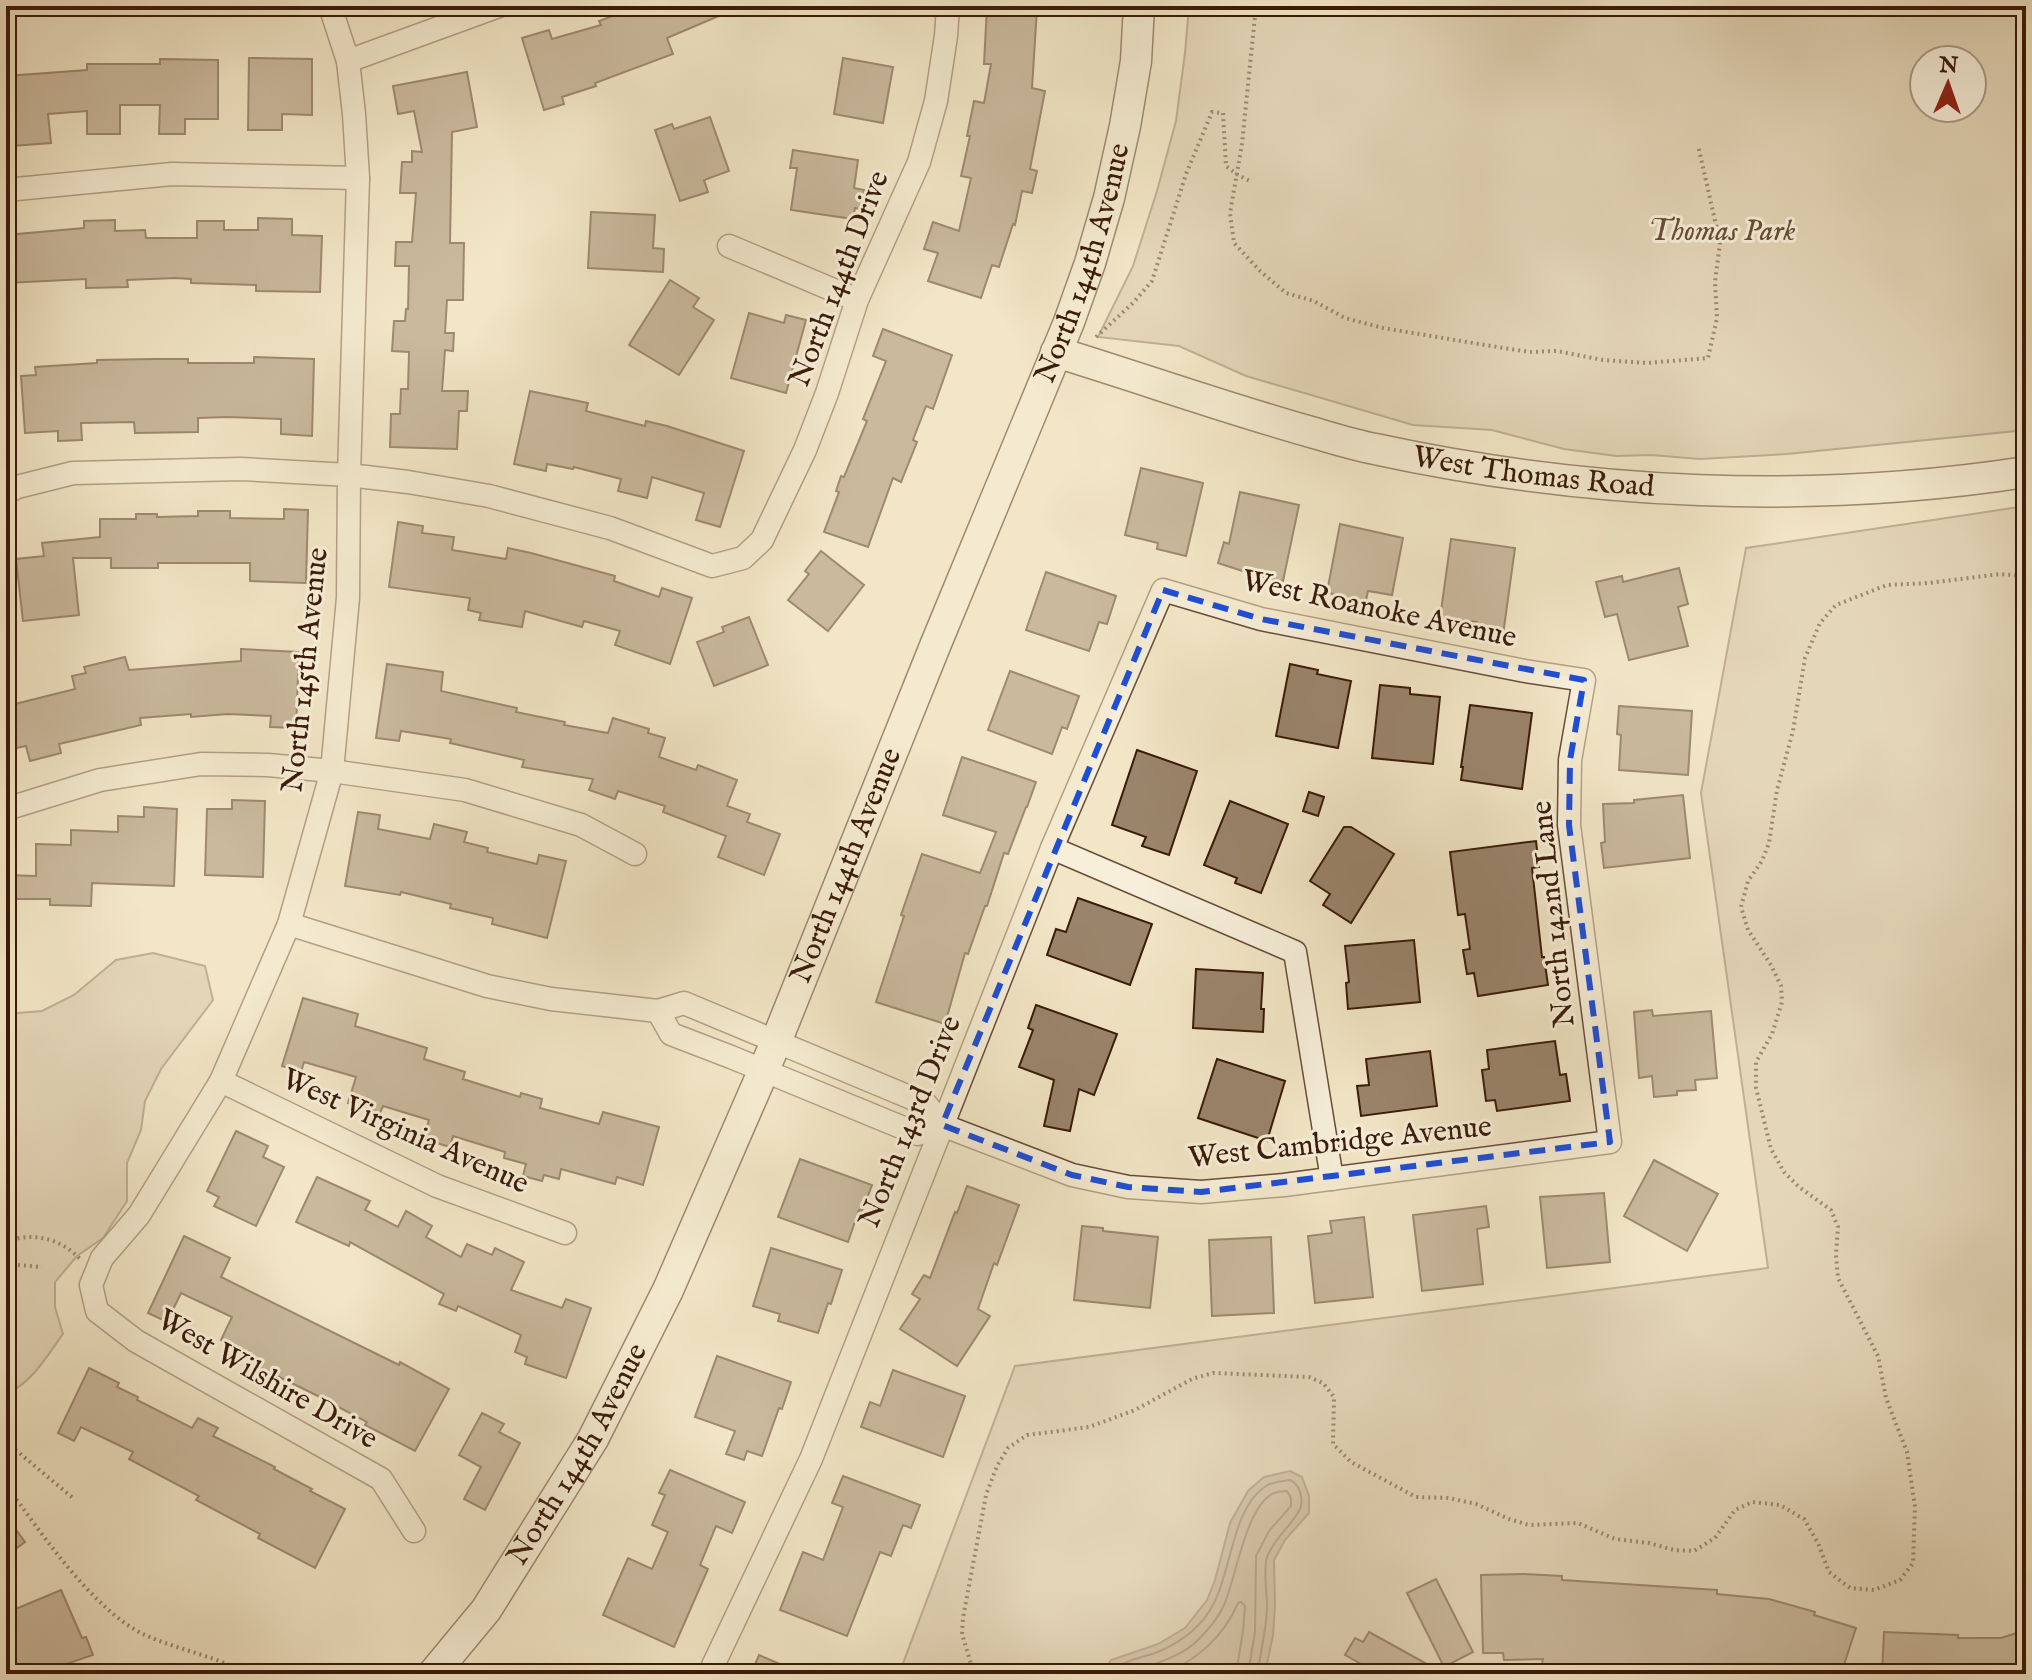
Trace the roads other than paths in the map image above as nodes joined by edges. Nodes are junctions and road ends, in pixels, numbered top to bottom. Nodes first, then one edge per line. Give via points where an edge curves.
1 (330, 6) edge
2 (499, 6) edge
3 (948, 6) edge
4 (1139, 6) edge
5 (348, 61) junction
6 (358, 178) junction
7 (6, 190) edge
8 (729, 246) dead end
9 (857, 300) junction
10 (1056, 352) junction
11 (2026, 472) edge
12 (349, 475) junction
13 (6, 493) edge
14 (1163, 590) joint
15 (1584, 680) joint
16 (332, 771) junction
17 (6, 809) edge
18 (1052, 848) junction
19 (635, 854) dead end
20 (289, 924) junction
21 (658, 1011) junction
22 (776, 1042) junction
23 (763, 1070) junction
24 (221, 1081) junction
25 (882, 1086) junction
26 (869, 1114) junction
27 (942, 1125) junction
28 (1610, 1142) joint
29 (1332, 1179) junction
30 (565, 1233) dead end
31 (91, 1285) joint
32 (414, 1531) dead end
33 (433, 1674) edge
34 (709, 1674) edge

1 - 5 street, North 145th Avenue
2 - 5 street
3 - 9 street, North 144th Drive via 936,101 919,162
4 - 10 main road, North 144th Avenue via 1136,61 1109,198
5 - 6 street, North 145th Avenue
6 - 7 street via 172,174
6 - 12 street, North 145th Avenue
8 - 9 street
9 - 12 street, North 144th Drive via 805,450 762,540 743,558 712,566 610,528 489,496
10 - 11 main road, West Thomas Road via 1372,449 1502,473 1611,486 1770,491 1854,490
10 - 22 main road, North 144th Avenue
12 - 13 street via 241,469 73,473
12 - 16 street, North 145th Avenue via 348,598
14 - 15 street, West Roanoke Avenue via 1261,619
14 - 18 street, North 143rd Drive
15 - 28 street, North 142nd Lane via 1570,760 1569,825
16 - 17 street via 201,764 100,780
16 - 19 street via 465,790 581,825
16 - 20 street, North 145th Avenue
18 - 27 street, North 143rd Drive
18 - 29 street via 1295,952
20 - 21 street, West Cambridge Avenue via 487,986
20 - 24 street, North 145th Avenue
21 - 22 street, West Cambridge Avenue via 684,1003
21 - 23 street, West Cambridge Avenue via 671,1034
22 - 23 main road, North 144th Avenue
22 - 25 street, West Cambridge Avenue
23 - 26 street, West Cambridge Avenue
23 - 33 main road, North 144th Avenue via 668,1290 593,1439 486,1610
24 - 30 street, West Virginia Avenue via 437,1186
24 - 31 street, North 145th Avenue via 139,1215 102,1258
25 - 26 street
25 - 27 street, West Cambridge Avenue via 926,1104
26 - 27 street, West Cambridge Avenue via 918,1134
27 - 29 street, West Cambridge Avenue via 1072,1175 1128,1187 1201,1192
27 - 34 street, North 143rd Drive via 811,1459
28 - 29 street, West Cambridge Avenue
31 - 32 street, West Wilshire Drive via 97,1311 136,1341 381,1479

